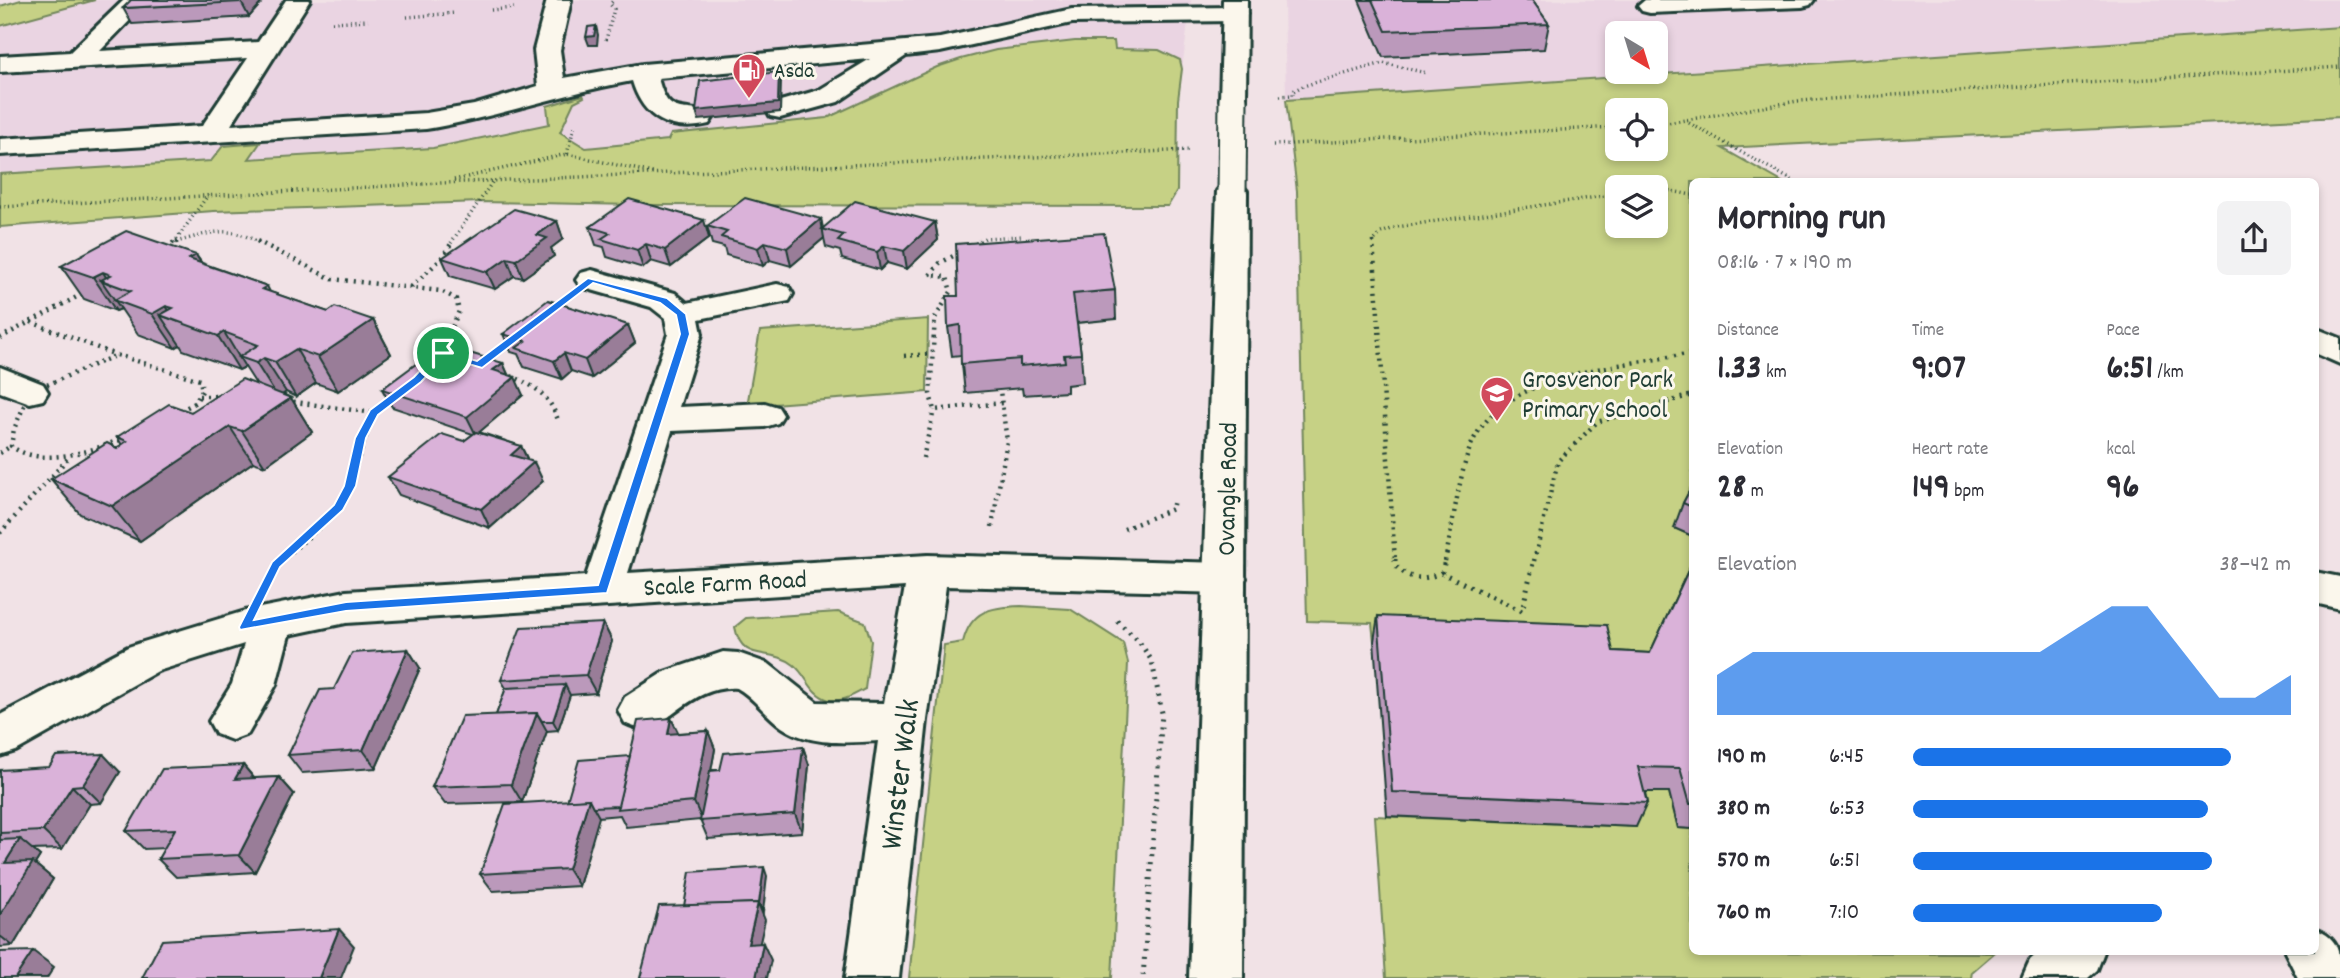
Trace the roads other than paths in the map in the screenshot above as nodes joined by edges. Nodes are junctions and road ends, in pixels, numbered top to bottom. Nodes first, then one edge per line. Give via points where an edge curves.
1 (145, 0) edge
2 (298, 0) edge
3 (559, 0) edge
4 (1802, 0) edge
5 (1650, 6) dead end
6 (1235, 7) edge
7 (1003, 33) junction
8 (1233, 39) junction
9 (266, 49) junction
10 (899, 49) junction
11 (78, 59) junction
12 (0, 64) edge
13 (552, 89) junction
14 (649, 92) junction
15 (781, 96) edge
16 (701, 104) edge
17 (211, 134) junction
18 (0, 147) edge
19 (592, 280) dead end
20 (777, 294) dead end
21 (681, 314) junction
22 (2319, 340) edge
23 (2340, 353) edge
24 (2340, 366) edge
25 (2319, 370) edge
26 (765, 415) dead end
27 (657, 420) junction
28 (928, 570) junction
29 (1225, 578) junction
30 (2319, 587) edge
31 (603, 590) junction
32 (2340, 593) edge
33 (257, 624) junction
34 (641, 710) dead end
35 (904, 720) junction
36 (232, 721) dead end
37 (0, 737) edge
38 (2075, 955) edge
39 (2313, 955) edge
40 (872, 978) edge
41 (1216, 978) edge
42 (2049, 978) edge
43 (2329, 978) edge

1 - 11 street via 134,3
2 - 9 street
3 - 13 street via 547,50
4 - 5 street
6 - 7 street via 1072,16
6 - 8 street, Ovangle Road
7 - 8 street
7 - 10 street
8 - 29 street, Ovangle Road, bridge
9 - 11 street
9 - 17 street
10 - 14 street
10 - 15 street via 854,82
11 - 12 street
13 - 14 street
13 - 17 street via 450,118
14 - 16 street
17 - 18 street
19 - 21 street via 663,300
20 - 21 street
21 - 27 street via 685,334
22 - 23 street
24 - 25 street
26 - 27 street
27 - 31 street
28 - 29 street, Scale Farm Road
28 - 31 street, Scale Farm Road
28 - 35 street, Winster Walk
29 - 41 street, Ovangle Road
30 - 32 street
31 - 33 street, Scale Farm Road via 346,607
33 - 36 street via 262,670 252,696
33 - 37 street, Scale Farm Road via 143,659
34 - 35 street via 678,684 719,670 752,675 798,713 829,722
35 - 40 street, Winster Walk
38 - 42 street
39 - 43 street

